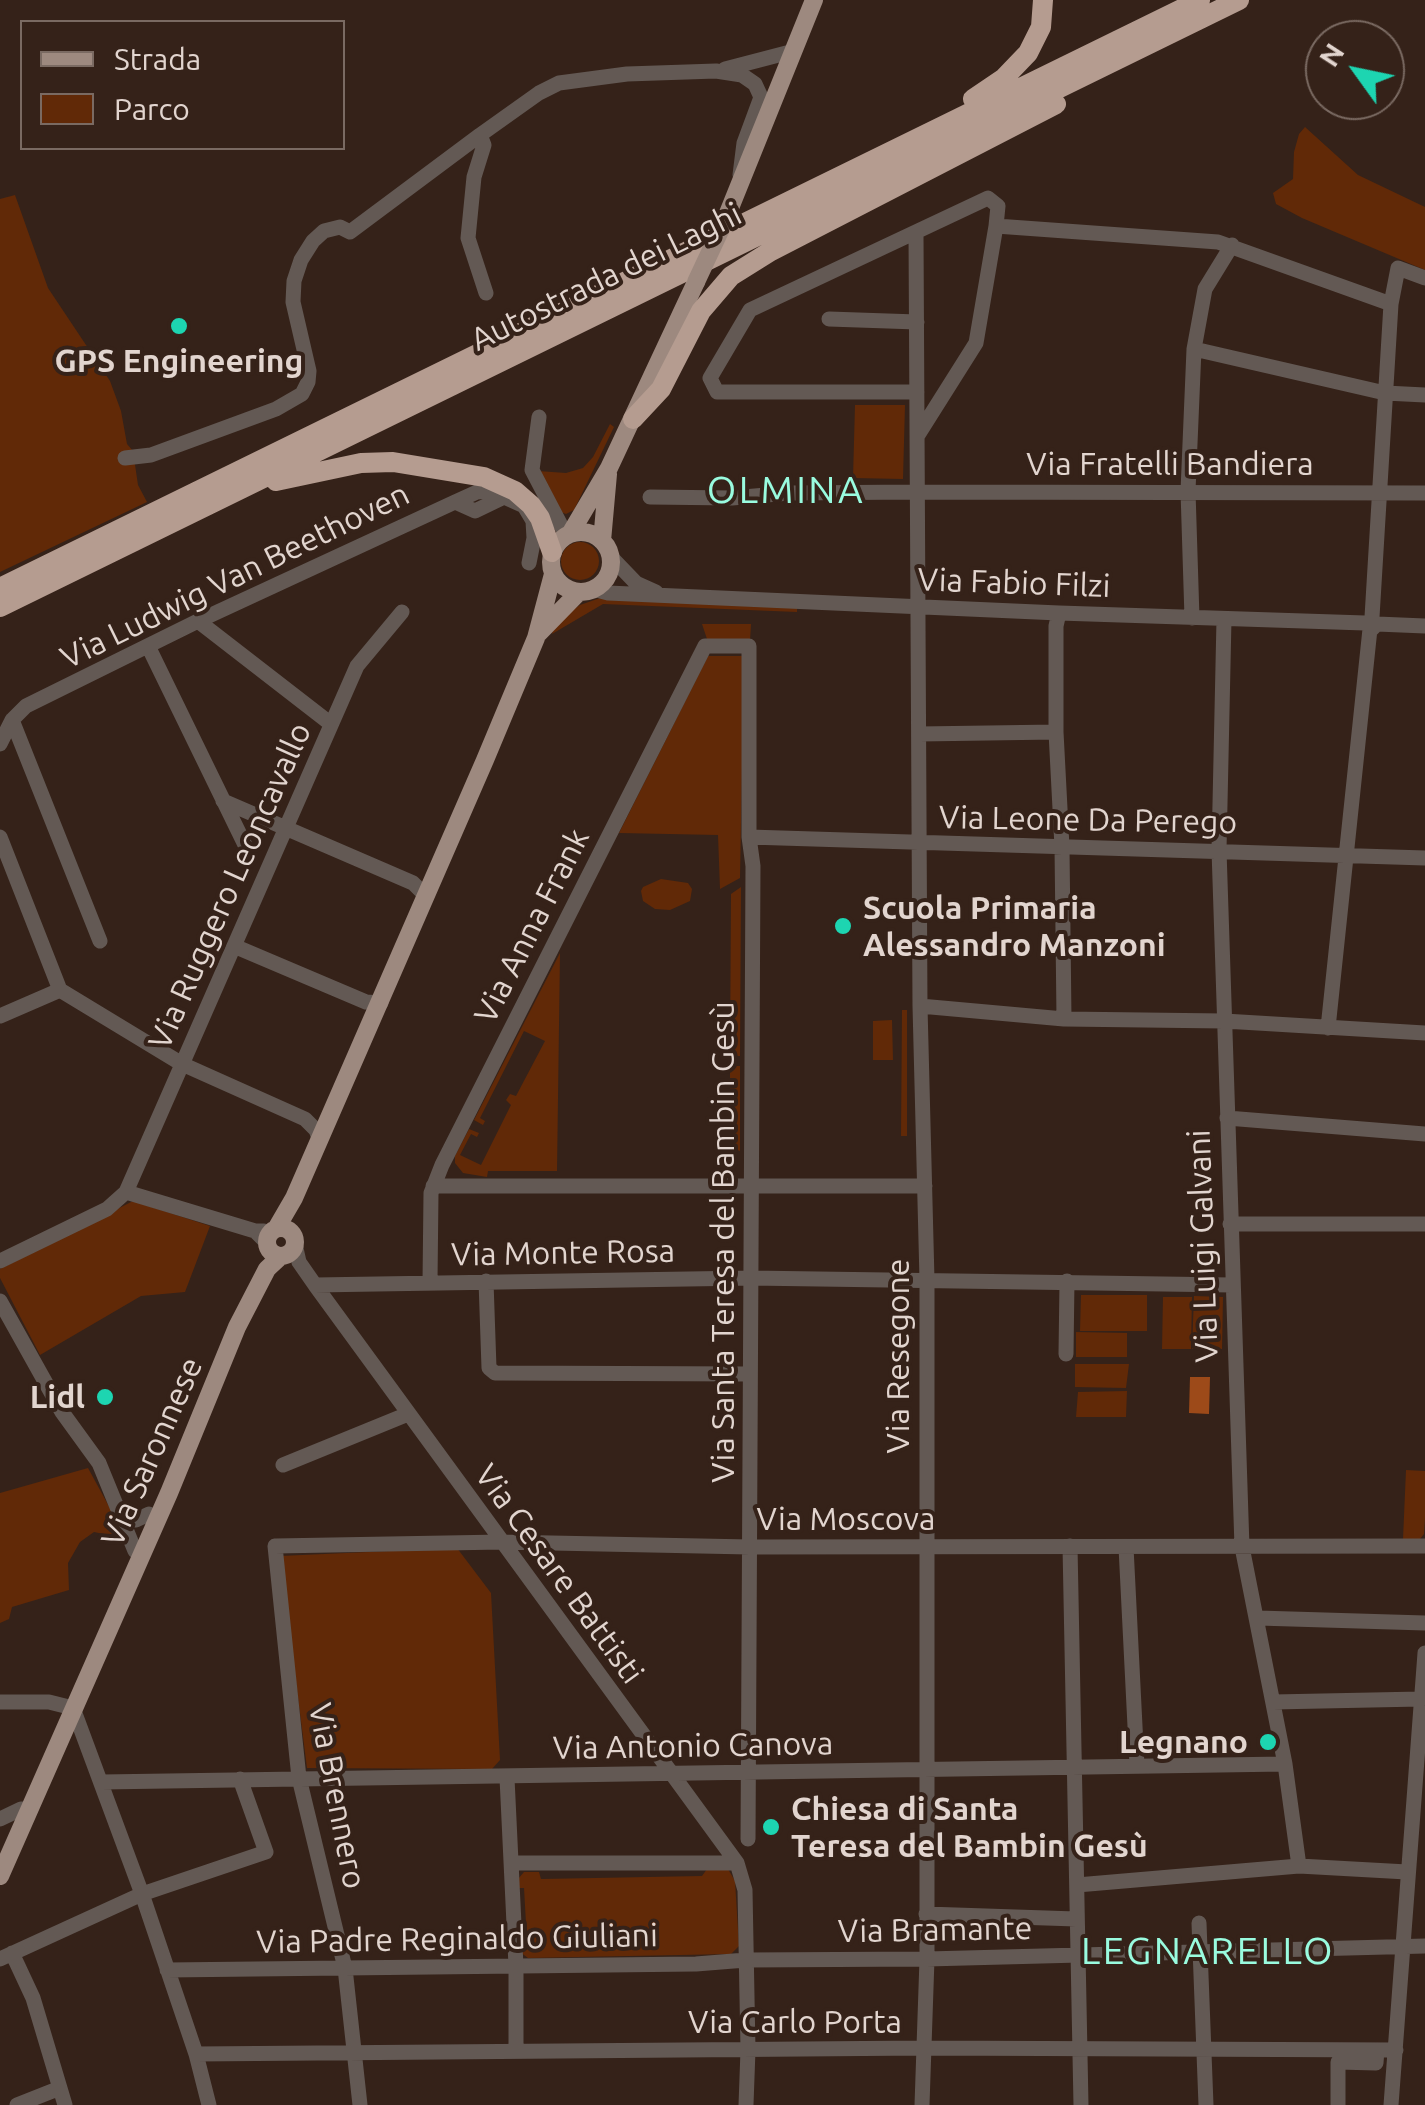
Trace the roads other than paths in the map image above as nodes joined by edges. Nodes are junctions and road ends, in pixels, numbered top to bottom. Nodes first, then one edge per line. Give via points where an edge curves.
1 (814, 0) edge
2 (1043, 0) edge
3 (1200, 0) edge
4 (1239, 0) edge
5 (794, 51) junction
6 (1114, 61) junction
7 (716, 71) junction
8 (480, 135) junction
9 (739, 184) junction
10 (809, 192) junction
11 (996, 226) junction
12 (916, 233) junction
13 (1232, 245) junction
14 (1425, 278) edge
15 (486, 293) dead end
16 (1391, 304) junction
17 (829, 319) dead end
18 (918, 322) junction
19 (1194, 349) junction
20 (917, 392) junction
21 (1385, 392) junction
22 (1425, 395) edge
23 (539, 417) dead end
24 (633, 419) junction
25 (918, 435) junction
26 (125, 458) dead end
27 (609, 468) junction
28 (240, 490) junction
29 (515, 490) junction
30 (1188, 491) junction
31 (916, 492) junction
32 (1380, 492) junction
33 (1425, 492) edge
34 (650, 497) dead end
35 (454, 502) junction
36 (562, 540) junction
37 (606, 549) junction
38 (529, 563) dead end
39 (553, 574) junction
40 (0, 588) edge
41 (586, 591) junction
42 (660, 594) junction
43 (0, 607) edge
44 (918, 607) junction
45 (402, 612) dead end
46 (1059, 613) junction
47 (1192, 618) junction
48 (1224, 620) junction
49 (198, 621) junction
50 (1371, 624) junction
51 (1425, 626) edge
52 (536, 638) junction
53 (749, 646) joint
54 (149, 648) junction
55 (12, 720) junction
56 (331, 724) junction
57 (1056, 732) junction
58 (919, 734) junction
59 (0, 744) edge
60 (224, 801) junction
61 (286, 826) junction
62 (0, 837) edge
63 (750, 838) junction
64 (919, 844) junction
65 (1062, 847) junction
66 (247, 849) dead end
67 (1219, 850) junction
68 (1344, 854) junction
69 (1425, 858) edge
70 (426, 896) junction
71 (100, 941) dead end
72 (234, 946) junction
73 (60, 990) junction
74 (381, 1003) junction
75 (920, 1006) junction
76 (0, 1016) edge
77 (1064, 1018) junction
78 (1224, 1021) junction
79 (1328, 1028) junction
80 (1425, 1033) edge
81 (182, 1064) junction
82 (1227, 1118) junction
83 (1425, 1134) edge
84 (320, 1140) junction
85 (434, 1186) junction
86 (750, 1186) junction
87 (925, 1186) junction
88 (126, 1192) junction
89 (1230, 1224) junction
90 (1425, 1224) edge
91 (279, 1243) junction
92 (0, 1260) edge
93 (750, 1278) junction
94 (927, 1280) junction
95 (486, 1281) junction
96 (1067, 1281) junction
97 (430, 1282) junction
98 (314, 1285) junction
99 (1232, 1285) junction
100 (0, 1301) edge
101 (1066, 1354) dead end
102 (749, 1374) junction
103 (408, 1414) junction
104 (283, 1465) dead end
105 (149, 1514) junction
106 (122, 1516) junction
107 (502, 1542) junction
108 (926, 1546) junction
109 (1070, 1546) junction
110 (1425, 1546) edge
111 (750, 1547) junction
112 (1126, 1547) junction
113 (1242, 1547) junction
114 (135, 1551) junction
115 (274, 1555) joint
116 (132, 1572) junction
117 (1258, 1618) junction
118 (1425, 1623) edge
119 (1425, 1653) edge
120 (1421, 1699) junction
121 (0, 1702) edge
122 (1273, 1702) junction
123 (74, 1708) junction
124 (1422, 1732) edge
125 (1285, 1764) junction
126 (1137, 1766) junction
127 (1075, 1767) junction
128 (924, 1769) junction
129 (750, 1772) junction
130 (671, 1774) junction
131 (240, 1778) junction
132 (299, 1778) junction
133 (506, 1778) junction
134 (102, 1782) junction
135 (28, 1809) junction
136 (0, 1820) edge
137 (8, 1834) edge
138 (1418, 1836) edge
139 (748, 1838) dead end
140 (511, 1863) junction
141 (737, 1863) junction
142 (1299, 1866) junction
143 (1407, 1872) junction
144 (0, 1876) edge
145 (1077, 1885) junction
146 (142, 1894) junction
147 (926, 1914) junction
148 (1076, 1919) junction
149 (1199, 1924) dead end
150 (1425, 1946) edge
151 (1400, 1948) junction
152 (1200, 1953) junction
153 (6, 1956) edge
154 (1078, 1956) junction
155 (926, 1959) junction
156 (746, 1960) junction
157 (516, 1966) junction
158 (345, 1968) junction
159 (167, 1970) junction
160 (924, 2048) junction
161 (1081, 2049) junction
162 (748, 2050) junction
163 (1204, 2050) junction
164 (1377, 2050) junction
165 (1396, 2050) junction
166 (356, 2051) junction
167 (516, 2052) junction
168 (196, 2054) junction
169 (60, 2088) junction
170 (1392, 2104) edge
171 (17, 2105) edge
172 (65, 2105) edge
173 (209, 2105) edge
174 (360, 2105) edge
175 (746, 2105) edge
176 (922, 2105) edge
177 (1081, 2105) edge
178 (1206, 2105) edge
179 (1338, 2105) edge

1 - 5 main road, Via Saronnese
2 - 10 highway via 1035,40 1004,78
3 - 10 highway, Autostrada dei Laghi
4 - 6 highway, Autostrada dei Laghi
5 - 7 street
5 - 9 main road, Via Saronnese
6 - 24 highway via 1073,95 731,276 701,311 662,389
6 - 28 highway, Autostrada dei Laghi
7 - 8 street via 559,83
7 - 9 street via 749,79 760,98
8 - 15 street via 484,145 468,238
8 - 26 street via 350,232 324,230 313,241 301,260 292,302 308,371 302,394 152,455
9 - 24 main road, Via Saronnese, bridge
10 - 40 highway, Autostrada dei Laghi
11 - 12 street via 998,206 988,198
11 - 13 street
11 - 25 street via 976,343
12 - 18 street, Via Resegone
12 - 20 street via 750,310 710,378 718,392
13 - 16 street
13 - 19 street via 1205,289
14 - 16 street via 1398,268
16 - 21 street
17 - 18 street
18 - 20 street, Via Resegone
19 - 21 street
19 - 30 street
20 - 25 street, Via Resegone
21 - 22 street
21 - 32 street
23 - 36 street via 532,470
24 - 27 main road, Via Saronnese
25 - 31 street, Via Resegone
27 - 36 main road, Via Saronnese
27 - 37 main road, Via Saronnese
28 - 29 highway via 394,462 484,477
28 - 43 highway, Autostrada dei Laghi
29 - 35 street, Via Ludwig Van Beethoven
29 - 36 highway
30 - 31 street, Via Fratelli Bandiera
30 - 32 street, Via Fratelli Bandiera
30 - 47 street
31 - 34 street, Via Fratelli Bandiera
31 - 44 street, Via Resegone
32 - 33 street, Via Fratelli Bandiera
32 - 50 street
35 - 38 street via 475,512 504,497 524,506 533,521
35 - 49 street, Via Ludwig Van Beethoven
36 - 37 main road via 591,533
36 - 39 main road, Via Saronnese
37 - 41 main road, Via Saronnese via 607,576
37 - 42 street via 636,583
39 - 41 main road via 562,585
39 - 52 main road, Via Saronnese
41 - 42 street, Via Fabio Filzi
41 - 52 main road, Via Saronnese
42 - 44 street, Via Fabio Filzi
44 - 46 street, Via Fabio Filzi
44 - 58 street, Via Resegone
45 - 56 street, Via Ruggero Leoncavallo via 357,666
46 - 47 street, Via Fabio Filzi
46 - 57 street
47 - 48 street, Via Fabio Filzi
48 - 50 street, Via Fabio Filzi
48 - 67 street, Via Luigi Galvani
49 - 54 street, Via Ludwig Van Beethoven
49 - 56 street
50 - 51 street, Via Fabio Filzi
50 - 68 street
52 - 70 main road, Via Saronnese
53 - 63 street, Via Santa Teresa del Bambin Gesù
53 - 85 street, Via Anna Frank via 705,646
54 - 55 street, Via Ludwig Van Beethoven via 26,706
54 - 60 street
55 - 59 street
55 - 71 street
56 - 61 street, Via Ruggero Leoncavallo
57 - 58 street
57 - 65 street
58 - 64 street, Via Resegone
60 - 61 street
60 - 66 street
61 - 70 street via 413,883
61 - 72 street, Via Ruggero Leoncavallo
62 - 73 street
63 - 64 street, Via Leone Da Perego
63 - 86 street, Via Santa Teresa del Bambin Gesù
64 - 65 street, Via Leone Da Perego
64 - 75 street, Via Resegone
65 - 67 street, Via Leone Da Perego
65 - 77 street
67 - 68 street, Via Leone Da Perego
67 - 78 street, Via Luigi Galvani
68 - 69 street, Via Leone Da Perego
68 - 79 street
70 - 74 main road, Via Saronnese
72 - 74 street
72 - 81 street, Via Ruggero Leoncavallo
73 - 76 street
73 - 81 street
74 - 84 main road, Via Saronnese
75 - 77 street
75 - 87 street, Via Resegone
77 - 78 street
78 - 79 street
78 - 82 street, Via Luigi Galvani
79 - 80 street
81 - 84 street via 305,1119
81 - 88 street, Via Ruggero Leoncavallo
82 - 83 street
82 - 89 street, Via Luigi Galvani
84 - 91 main road, Via Saronnese
85 - 86 street
85 - 97 street, Via Anna Frank
86 - 87 street
86 - 93 street, Via Santa Teresa del Bambin Gesù
87 - 94 street, Via Resegone
88 - 91 street
88 - 92 street via 107,1209
89 - 90 street
89 - 99 street, Via Luigi Galvani
91 - 98 street, Via Cesare Battisti
91 - 105 main road, Via Saronnese via 214,1360
91 - 116 main road, Via Saronnese
93 - 94 street, Via Monte Rosa
93 - 95 street, Via Monte Rosa
93 - 102 street, Via Santa Teresa del Bambin Gesù
94 - 96 street, Via Monte Rosa
94 - 108 street, Via Resegone
95 - 97 street, Via Monte Rosa
95 - 102 street via 489,1368 495,1373
96 - 99 street, Via Monte Rosa
96 - 101 street
97 - 98 street, Via Monte Rosa
98 - 103 street, Via Cesare Battisti
99 - 113 street, Via Luigi Galvani
100 - 106 street via 99,1463
102 - 111 street, Via Santa Teresa del Bambin Gesù
103 - 104 street
103 - 107 street, Via Cesare Battisti
105 - 106 street via 136,1520
105 - 114 main road, Via Saronnese
106 - 114 street
107 - 111 street, Via Moscova
107 - 115 street, Via Moscova via 276,1546
107 - 130 street, Via Cesare Battisti
108 - 109 street, Via Moscova
108 - 111 street, Via Moscova
108 - 128 street, Via Resegone
109 - 112 street, Via Moscova
109 - 127 street
110 - 113 street, Via Moscova
111 - 129 street, Via Santa Teresa del Bambin Gesù
112 - 113 street, Via Moscova
112 - 126 street
113 - 117 street, Via Luigi Galvani
114 - 116 main road, Via Saronnese
115 - 132 street, Via Brennero
116 - 123 main road
117 - 118 street
117 - 122 street, Via Luigi Galvani
119 - 120 street
120 - 122 street
120 - 124 street
121 - 123 street
122 - 125 street, Via Luigi Galvani
123 - 134 street
123 - 135 main road
124 - 138 street
125 - 126 street, Via Antonio Canova
125 - 142 street, Via Luigi Galvani
126 - 127 street, Via Antonio Canova
127 - 128 street, Via Antonio Canova
127 - 145 street
128 - 129 street, Via Antonio Canova
128 - 147 street, Via Resegone
129 - 130 street, Via Antonio Canova
129 - 139 street, Via Santa Teresa del Bambin Gesù
130 - 133 street, Via Antonio Canova
130 - 141 street, Via Cesare Battisti
131 - 132 street, Via Antonio Canova
131 - 134 street, Via Antonio Canova
131 - 146 street via 266,1852
132 - 133 street, Via Antonio Canova
132 - 158 street, Via Brennero
133 - 140 street
134 - 146 street
135 - 136 street
135 - 137 main road
137 - 144 main road
138 - 143 street
140 - 141 street
140 - 157 street
141 - 156 street via 745,1890
142 - 143 street
142 - 145 street
143 - 151 street
145 - 148 street
146 - 153 street
146 - 159 street
147 - 148 street
147 - 155 street, Via Resegone
148 - 154 street
149 - 152 street
150 - 151 street, Via Bramante
151 - 152 street, Via Bramante
151 - 165 street
152 - 154 street, Via Bramante
152 - 163 street
153 - 169 street via 32,1998
154 - 155 street, Via Bramante
154 - 161 street
155 - 156 street, Via Bramante
155 - 160 street, Via Resegone
156 - 157 street, Via Padre Reginaldo Giuliani
156 - 162 street
157 - 158 street, Via Padre Reginaldo Giuliani
157 - 167 street
158 - 159 street, Via Padre Reginaldo Giuliani
158 - 166 street, Via Brennero
159 - 168 street
160 - 161 street, Via Carlo Porta
160 - 162 street, Via Carlo Porta
160 - 176 street, Via Resegone
161 - 163 street, Via Carlo Porta
161 - 177 street
162 - 167 street, Via Carlo Porta
162 - 175 street
163 - 164 street, Via Carlo Porta
163 - 178 street
164 - 165 street, Via Carlo Porta
164 - 179 street via 1376,2063 1338,2062
165 - 170 street
166 - 167 street, Via Carlo Porta
166 - 168 street, Via Carlo Porta
166 - 174 street, Via Brennero
168 - 173 street
169 - 171 street
169 - 172 street

